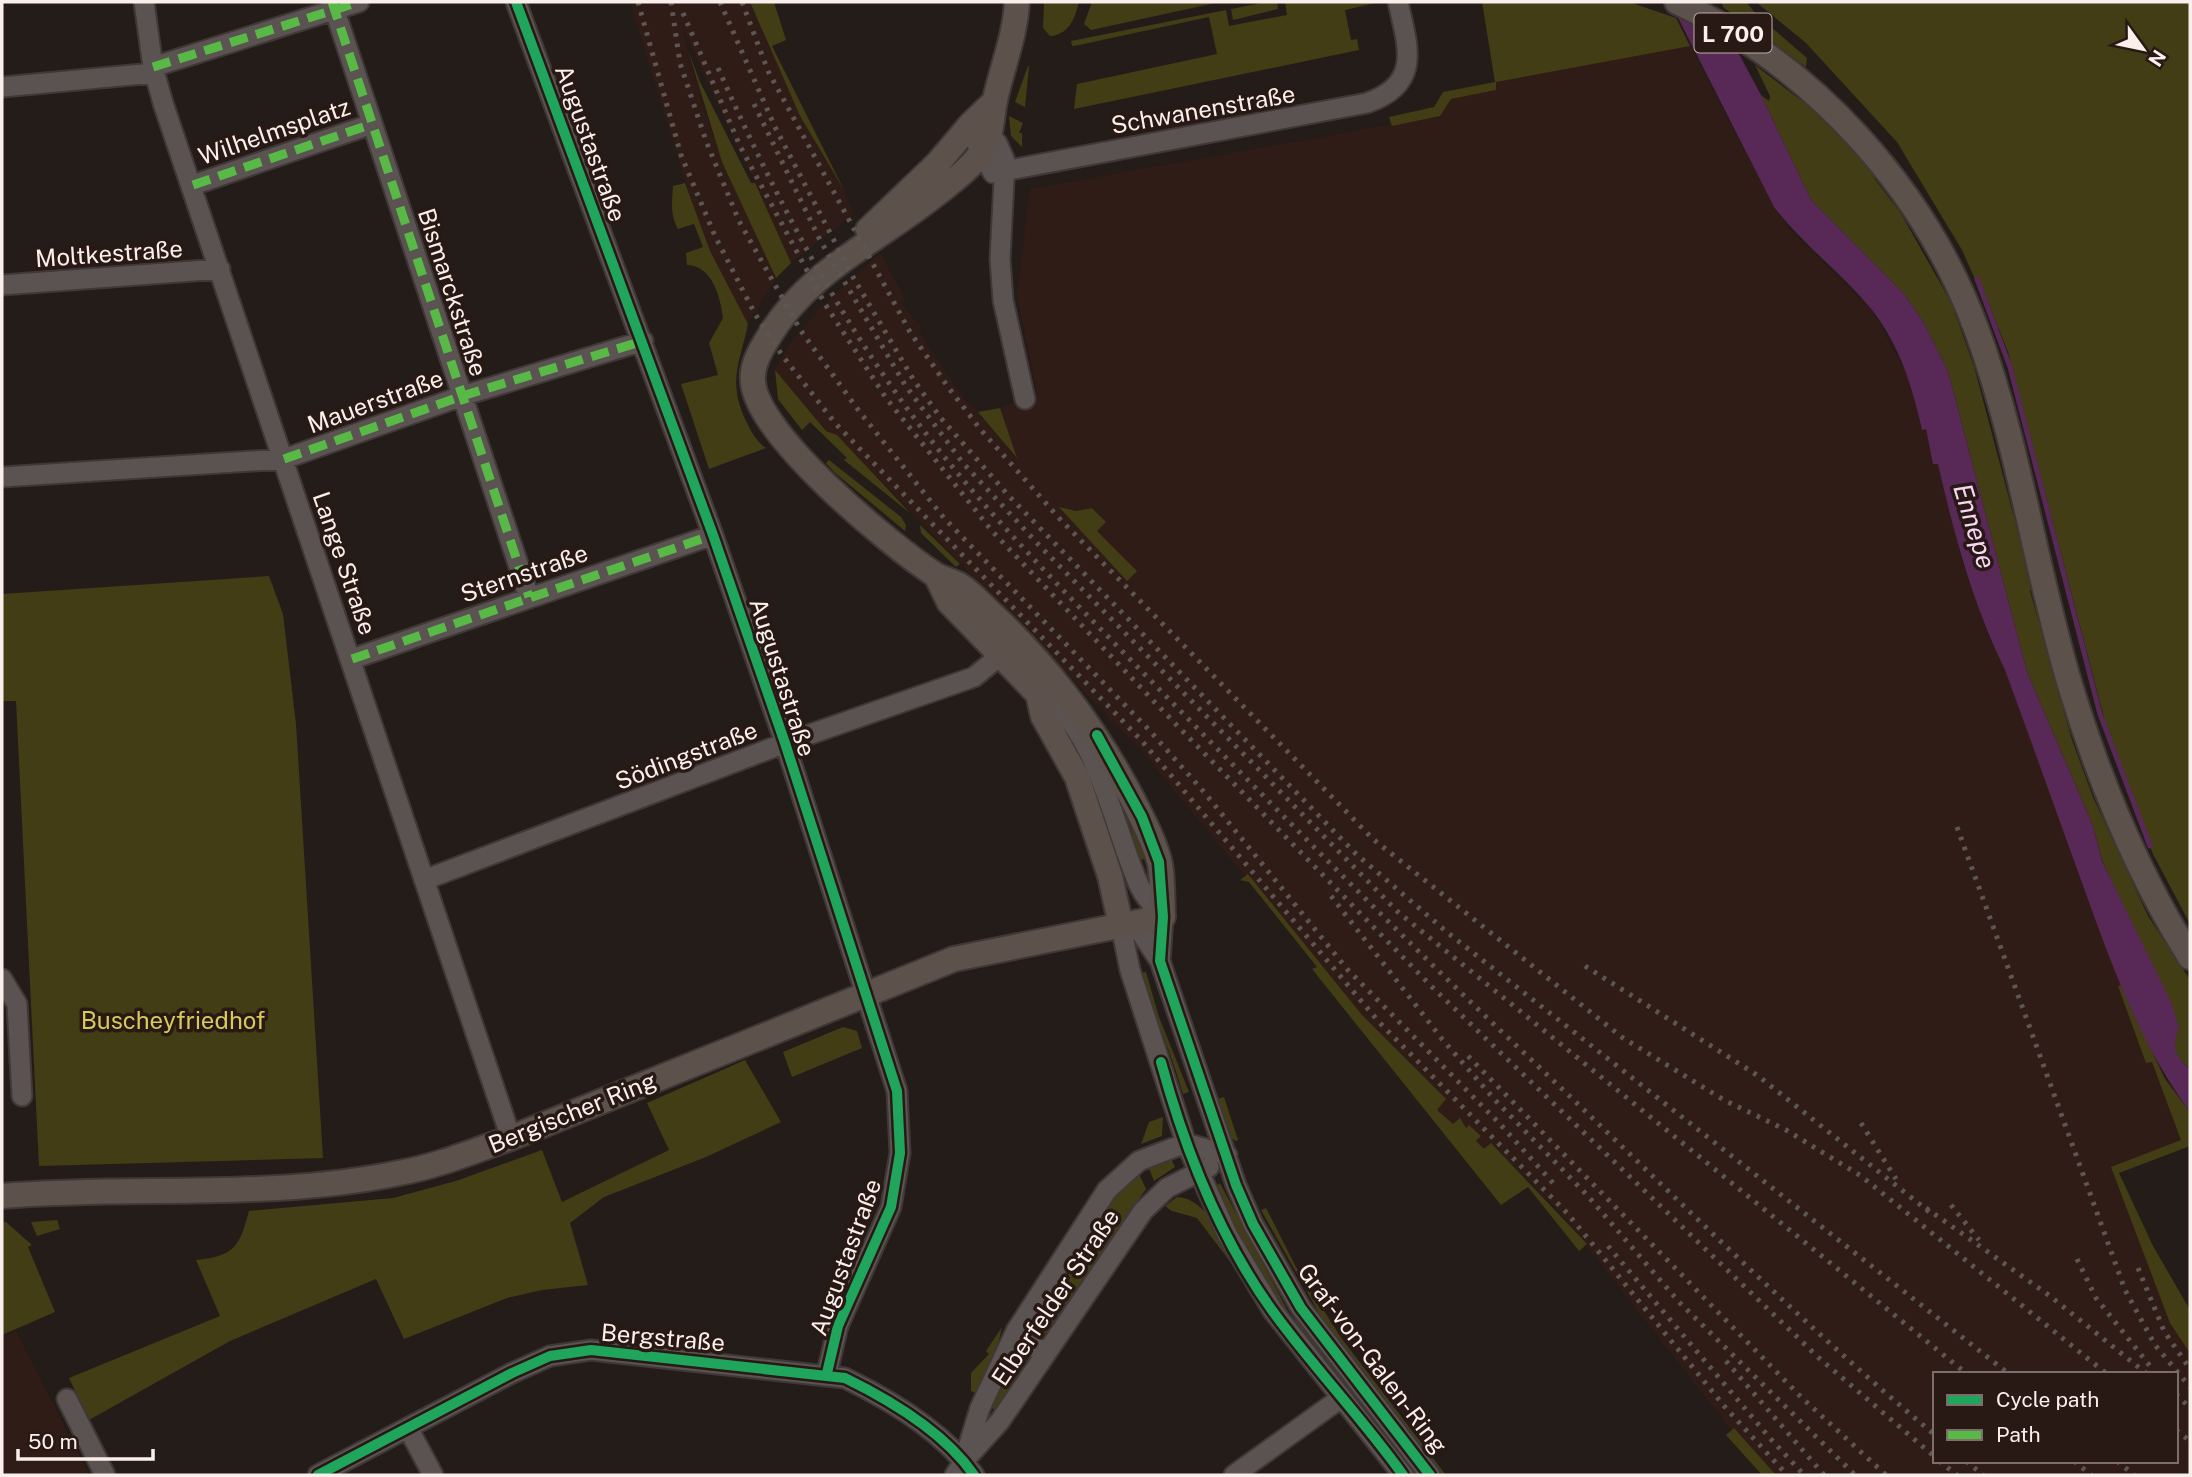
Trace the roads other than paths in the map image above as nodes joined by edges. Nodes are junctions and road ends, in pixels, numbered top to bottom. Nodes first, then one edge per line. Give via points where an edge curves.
1 (144, 2) edge
2 (359, 2) edge
3 (516, 2) edge
4 (1017, 2) edge
5 (1398, 2) edge
6 (1676, 2) edge
7 (333, 5) edge
8 (159, 67) junction
9 (2, 87) edge
10 (372, 124) junction
11 (980, 139) junction
12 (1005, 173) junction
13 (192, 185) junction
14 (220, 270) junction
15 (2, 285) edge
16 (643, 341) junction
17 (462, 396) junction
18 (1025, 399) dead end
19 (284, 459) junction
20 (2, 477) edge
21 (713, 534) junction
22 (936, 575) junction
23 (528, 597) junction
24 (1001, 655) junction
25 (352, 659) junction
26 (1038, 694) junction
27 (785, 743) junction
28 (424, 880) junction
29 (1163, 917) junction
30 (1121, 926) junction
31 (2190, 957) edge
32 (1160, 961) junction
33 (2, 979) edge
34 (867, 993) junction
35 (22, 1096) dead end
36 (510, 1138) junction
37 (1186, 1143) junction
38 (1227, 1155) junction
39 (1198, 1174) junction
40 (2, 1196) edge
41 (1016, 1331) junction
42 (1047, 1352) junction
43 (827, 1373) junction
44 (1341, 1398) junction
45 (67, 1399) dead end
46 (408, 1428) junction
47 (964, 1470) edge
48 (105, 1475) edge
49 (318, 1475) edge
50 (433, 1475) edge
51 (1234, 1475) edge
52 (1403, 1475) edge
53 (1430, 1475) edge

1 - 8 street, Lange Straße
2 - 7 street
3 - 16 street, Augustastraße
4 - 11 main road via 1016,25
5 - 12 street, Schwanenstraße via 1408,57 1402,79 1391,93 1367,103
6 - 31 main road, L 700 via 1787,70 1842,119 1902,191 1936,245 1962,295 1987,361 2070,685 2101,776 2140,867
7 - 8 street
7 - 10 street, Bismarckstraße
8 - 9 street
8 - 13 street, Lange Straße
10 - 13 street, Wilhelmsplatz
10 - 17 street, Bismarckstraße
11 - 12 street via 992,173
11 - 22 main road via 947,154 824,273 778,321 754,366 756,394 769,423 798,457 865,520
12 - 18 street via 1000,259 1003,300
13 - 14 street, Lange Straße
14 - 15 street, Moltkestraße
14 - 19 street, Lange Straße
16 - 17 street, Mauerstraße
16 - 21 street, Augustastraße
17 - 19 street, Mauerstraße
17 - 23 street, Bismarckstraße
19 - 20 street, Mauerstraße
19 - 25 street, Lange Straße
21 - 23 street, Sternstraße
21 - 27 street, Augustastraße
22 - 24 main road via 948,603
22 - 29 main road via 961,586 1012,633 1059,682 1097,735 1142,817 1159,862
23 - 25 street, Sternstraße
24 - 26 main road
24 - 27 street, Södingstraße via 974,677
25 - 28 street, Lange Straße
26 - 29 street via 1056,702 1078,735 1116,815 1140,888
26 - 30 main road via 1043,716 1077,777 1110,876
27 - 28 street, Södingstraße
27 - 34 street, Augustastraße
28 - 36 street, Lange Straße
29 - 30 main road, Bergischer Ring
29 - 32 street
30 - 32 street via 1139,930
30 - 34 main road, Bergischer Ring via 954,958
30 - 37 street via 1130,970
32 - 38 street
33 - 35 street via 17,1004
34 - 36 main road, Bergischer Ring
34 - 43 street, Augustastraße via 897,1091 901,1125 897,1181 891,1207 838,1326
36 - 40 main road, Bergischer Ring via 400,1173 330,1183
37 - 38 street
37 - 39 street
37 - 41 street, Elberfelder Straße via 1139,1161 1107,1190
38 - 39 street, Elberfelder Straße
38 - 53 street, Graf-von-Galen-Ring via 1253,1224 1301,1308
39 - 42 street, Elberfelder Straße via 1167,1188 1143,1211
39 - 44 street, Graf-von-Galen-Ring via 1255,1284
41 - 42 street via 1028,1345
41 - 47 street, Elberfelder Straße via 980,1408
42 - 47 street, Elberfelder Straße
43 - 46 street, Bergstraße via 591,1350 571,1352 512,1373
43 - 47 street, Bergstraße via 869,1390 933,1434
44 - 51 street
44 - 52 street, Graf-von-Galen-Ring
45 - 48 street
46 - 49 street, Bergstraße
46 - 50 street

